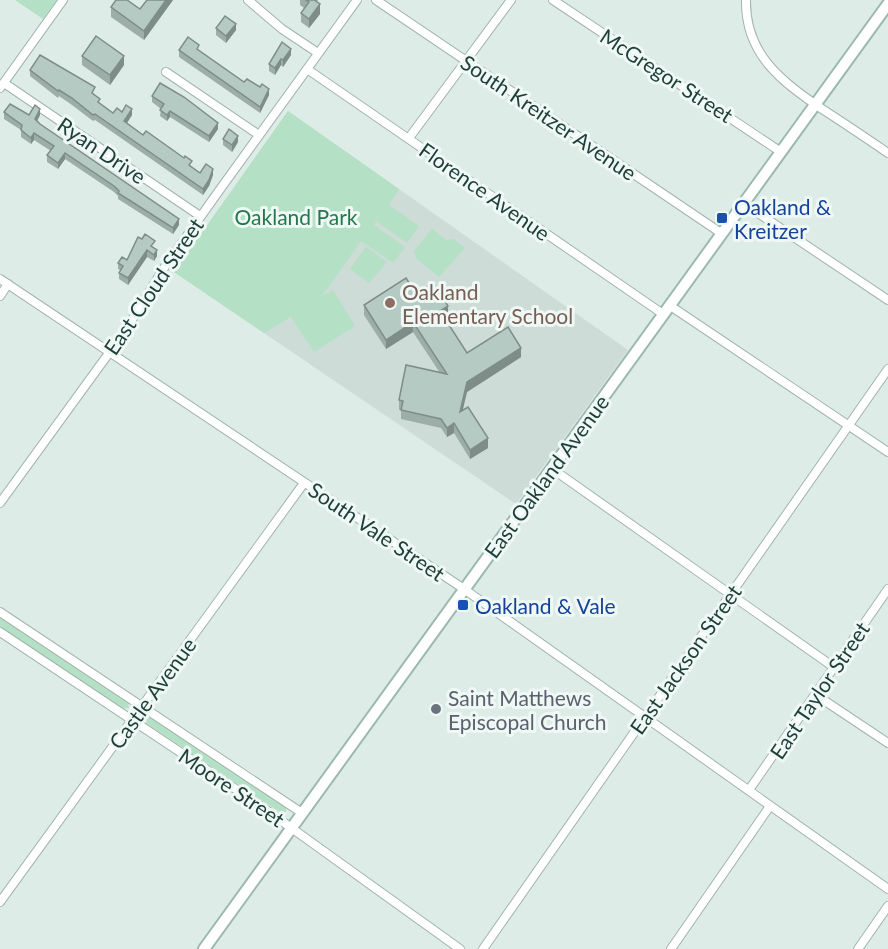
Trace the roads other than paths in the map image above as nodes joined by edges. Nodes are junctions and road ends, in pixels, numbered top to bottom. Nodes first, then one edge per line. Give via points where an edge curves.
1 (63, 0) edge
2 (248, 0) edge
3 (357, 0) edge
4 (376, 0) edge
5 (511, 0) edge
6 (553, 0) edge
7 (746, 0) edge
8 (888, 6) edge
9 (318, 53) junction
10 (466, 61) junction
11 (307, 69) junction
12 (166, 72) dead end
13 (2, 86) edge
14 (815, 104) junction
15 (260, 135) junction
16 (409, 138) junction
17 (781, 152) junction
18 (888, 153) edge
19 (744, 203) junction
20 (200, 216) junction
21 (721, 233) junction
22 (0, 279) edge
23 (8, 284) junction
24 (0, 296) edge
25 (888, 300) edge
26 (666, 310) junction
27 (109, 352) junction
28 (888, 369) edge
29 (848, 424) junction
30 (888, 452) edge
31 (551, 468) junction
32 (304, 483) junction
33 (0, 504) edge
34 (464, 589) junction
35 (888, 589) edge
36 (730, 595) junction
37 (885, 599) edge
38 (0, 612) edge
39 (0, 632) edge
40 (835, 668) junction
41 (816, 695) junction
42 (143, 706) junction
43 (646, 717) junction
44 (132, 721) junction
45 (888, 743) edge
46 (750, 790) junction
47 (770, 806) junction
48 (302, 813) junction
49 (292, 828) junction
50 (888, 889) edge
51 (0, 902) edge
52 (888, 906) edge
53 (204, 949) edge
54 (460, 949) edge
55 (483, 949) edge
56 (670, 949) edge
57 (858, 949) edge

1 - 13 street
2 - 9 street
3 - 9 street
4 - 10 street, South Kreitzer Avenue
5 - 10 street
6 - 17 street, McGregor Street
7 - 14 street via 759,55 783,82
8 - 14 main road, East Oakland Avenue
9 - 11 street, East Cloud Street
10 - 16 street
10 - 21 street, South Kreitzer Avenue
11 - 15 street, East Cloud Street
11 - 16 street, Florence Avenue
12 - 15 street
13 - 20 street, Ryan Drive
14 - 17 main road, East Oakland Avenue
14 - 18 street
15 - 20 street, East Cloud Street
16 - 26 street, Florence Avenue
17 - 19 main road, East Oakland Avenue
19 - 21 main road, East Oakland Avenue
19 - 25 street
20 - 27 street, East Cloud Street
21 - 26 main road, East Oakland Avenue
22 - 23 street, South Vale Street
23 - 24 street
23 - 27 street, South Vale Street
26 - 29 street, Florence Avenue
26 - 31 main road, East Oakland Avenue
27 - 32 street, South Vale Street
27 - 33 street, East Cloud Street
28 - 29 street, East Jackson Street
29 - 30 street, Florence Avenue
29 - 36 street, East Jackson Street
31 - 34 main road, East Oakland Avenue
31 - 36 street
32 - 34 street, South Vale Street
32 - 42 street, Castle Avenue
34 - 43 street, South Vale Street
34 - 48 main road, East Oakland Avenue
35 - 37 street, East Taylor Street
36 - 40 street
36 - 43 street, East Jackson Street
37 - 40 street, East Taylor Street
38 - 42 street, Moore Street
39 - 44 street, Moore Street
40 - 41 street, East Taylor Street
41 - 45 street
41 - 46 street, East Taylor Street
42 - 44 street, Castle Avenue
42 - 48 street, Moore Street
43 - 46 street, South Vale Street
43 - 55 street, East Jackson Street
44 - 49 street, Moore Street
44 - 51 street, Castle Avenue
46 - 47 street, South Vale Street
47 - 50 street
47 - 56 street
48 - 49 main road, East Oakland Avenue
49 - 53 main road, East Oakland Avenue
49 - 54 street, Moore Street
52 - 57 street

